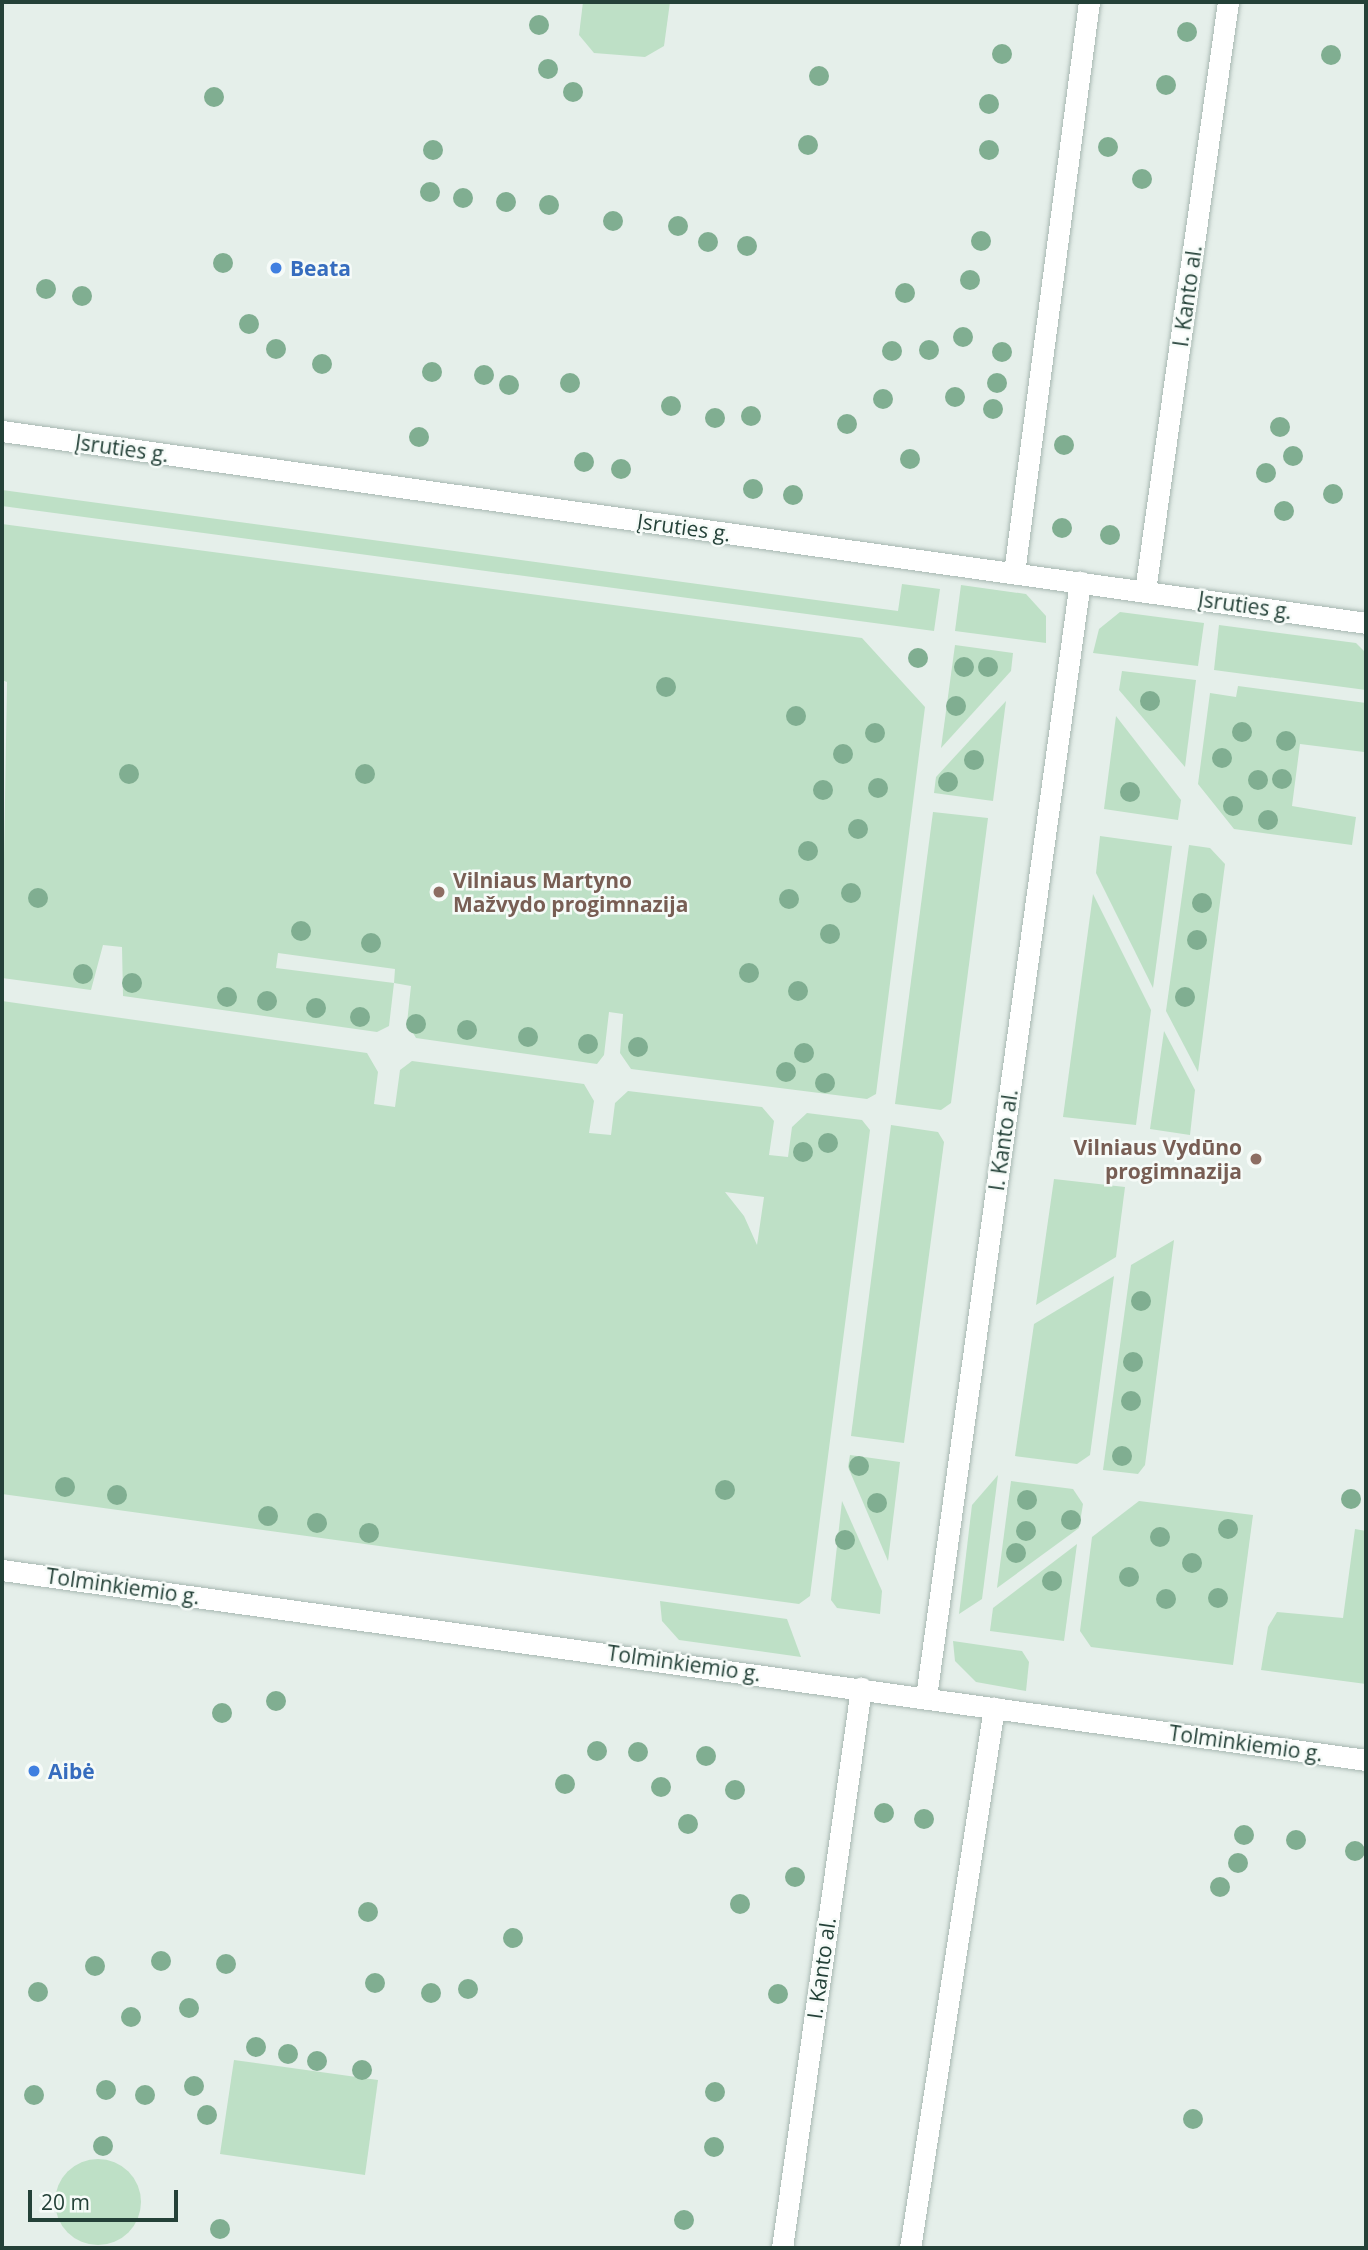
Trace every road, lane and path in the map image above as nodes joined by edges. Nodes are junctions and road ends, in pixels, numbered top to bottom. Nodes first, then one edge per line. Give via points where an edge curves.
1 (1089, 2) edge
2 (1228, 2) edge
3 (2, 431) edge
4 (1014, 573) junction
5 (1080, 582) junction
6 (1145, 591) junction
7 (1366, 622) edge
8 (2, 1570) edge
9 (861, 1688) junction
10 (926, 1697) junction
11 (994, 1707) junction
12 (1366, 1760) edge
13 (782, 2248) edge
14 (910, 2248) edge

1 - 4 street
2 - 6 street, I. Kanto al.
3 - 4 street, Įsruties g.
4 - 5 street, Įsruties g.
5 - 6 street, Įsruties g.
5 - 10 street, I. Kanto al.
6 - 7 street, Įsruties g.
8 - 9 street, Tolminkiemio g.
9 - 10 street, Tolminkiemio g.
9 - 13 street, I. Kanto al.
10 - 11 street, Tolminkiemio g.
11 - 12 street, Tolminkiemio g.
11 - 14 street

